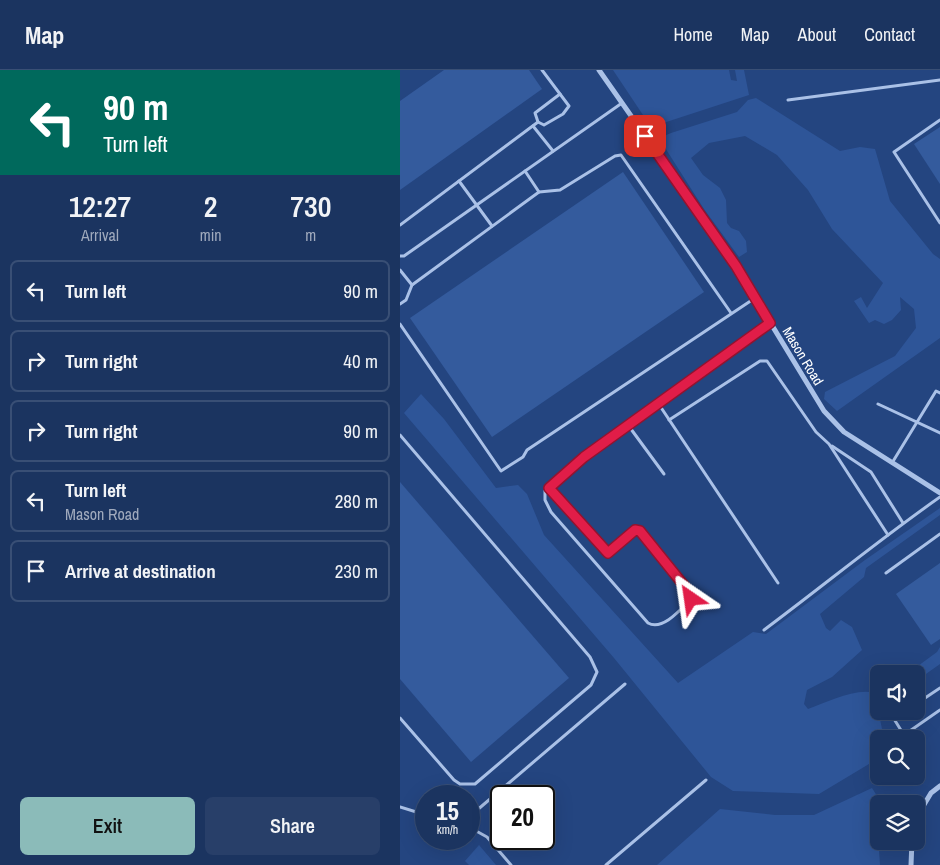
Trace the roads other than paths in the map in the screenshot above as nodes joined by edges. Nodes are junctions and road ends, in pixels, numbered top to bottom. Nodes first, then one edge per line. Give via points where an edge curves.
1 (542, 70) edge
2 (600, 70) edge
3 (940, 80) edge
4 (560, 94) junction
5 (788, 100) dead end
6 (622, 103) junction
7 (940, 120) edge
8 (538, 122) junction
9 (533, 126) junction
10 (553, 151) junction
11 (525, 171) junction
12 (459, 181) junction
13 (539, 192) junction
14 (476, 206) junction
15 (940, 223) edge
16 (400, 224) edge
17 (492, 226) junction
18 (400, 256) edge
19 (400, 270) edge
20 (412, 285) junction
21 (755, 298) junction
22 (400, 304) edge
23 (731, 313) junction
24 (770, 323) junction
25 (400, 324) edge
26 (940, 394) edge
27 (658, 403) junction
28 (878, 404) dead end
29 (669, 420) junction
30 (917, 422) junction
31 (628, 425) junction
32 (940, 433) edge
33 (400, 435) edge
34 (829, 444) junction
35 (892, 464) junction
36 (664, 474) dead end
37 (549, 488) junction
38 (940, 493) edge
39 (940, 497) edge
40 (903, 522) junction
41 (940, 534) edge
42 (888, 535) junction
43 (886, 573) dead end
44 (778, 583) dead end
45 (764, 630) dead end
46 (625, 684) dead end
47 (940, 688) edge
48 (925, 698) edge
49 (940, 710) edge
50 (400, 718) edge
51 (895, 720) edge
52 (706, 780) dead end
53 (940, 786) edge
54 (925, 802) edge
55 (400, 807) edge
56 (480, 808) edge
57 (415, 812) edge
58 (480, 833) edge
59 (912, 850) edge
60 (511, 865) edge
61 (606, 865) edge
62 (911, 865) edge

1 - 4 lane
2 - 6 street, Mason Road
3 - 5 lane
4 - 8 lane via 534,113
4 - 8 lane via 568,106 564,114 544,125
6 - 10 lane
6 - 21 street, Mason Road
7 - 15 lane via 894,152
8 - 9 lane
9 - 10 lane
9 - 12 lane
10 - 11 lane
11 - 13 lane
11 - 14 lane
12 - 14 lane
12 - 16 lane
13 - 17 lane
13 - 23 lane via 560,190 621,155
14 - 17 lane
14 - 18 lane
17 - 20 lane
19 - 20 lane
20 - 22 lane via 406,300
21 - 23 lane
21 - 24 street, Mason Road
23 - 25 lane via 527,450 523,457 502,471
24 - 27 lane
24 - 35 street, Mason Road via 824,411 844,432
26 - 30 lane via 936,391
27 - 29 lane
27 - 31 lane
28 - 30 lane
29 - 34 lane via 760,361 767,360 816,432
29 - 44 lane
30 - 32 lane
30 - 35 lane
31 - 36 lane
31 - 37 lane
33 - 50 lane via 590,656 597,672 591,686 475,784 460,784 454,780
34 - 40 lane via 870,472
34 - 42 lane
35 - 38 street, Mason Road
37 - 37 lane via 545,491 545,500 551,512 648,623 663,623 691,599 690,593 640,531 635,530 608,553
39 - 40 lane
40 - 42 lane
41 - 43 lane
42 - 45 lane
46 - 56 lane
47 - 48 lane
49 - 51 lane via 904,735
52 - 61 lane
53 - 54 street
55 - 57 lane
58 - 60 lane
59 - 62 street

